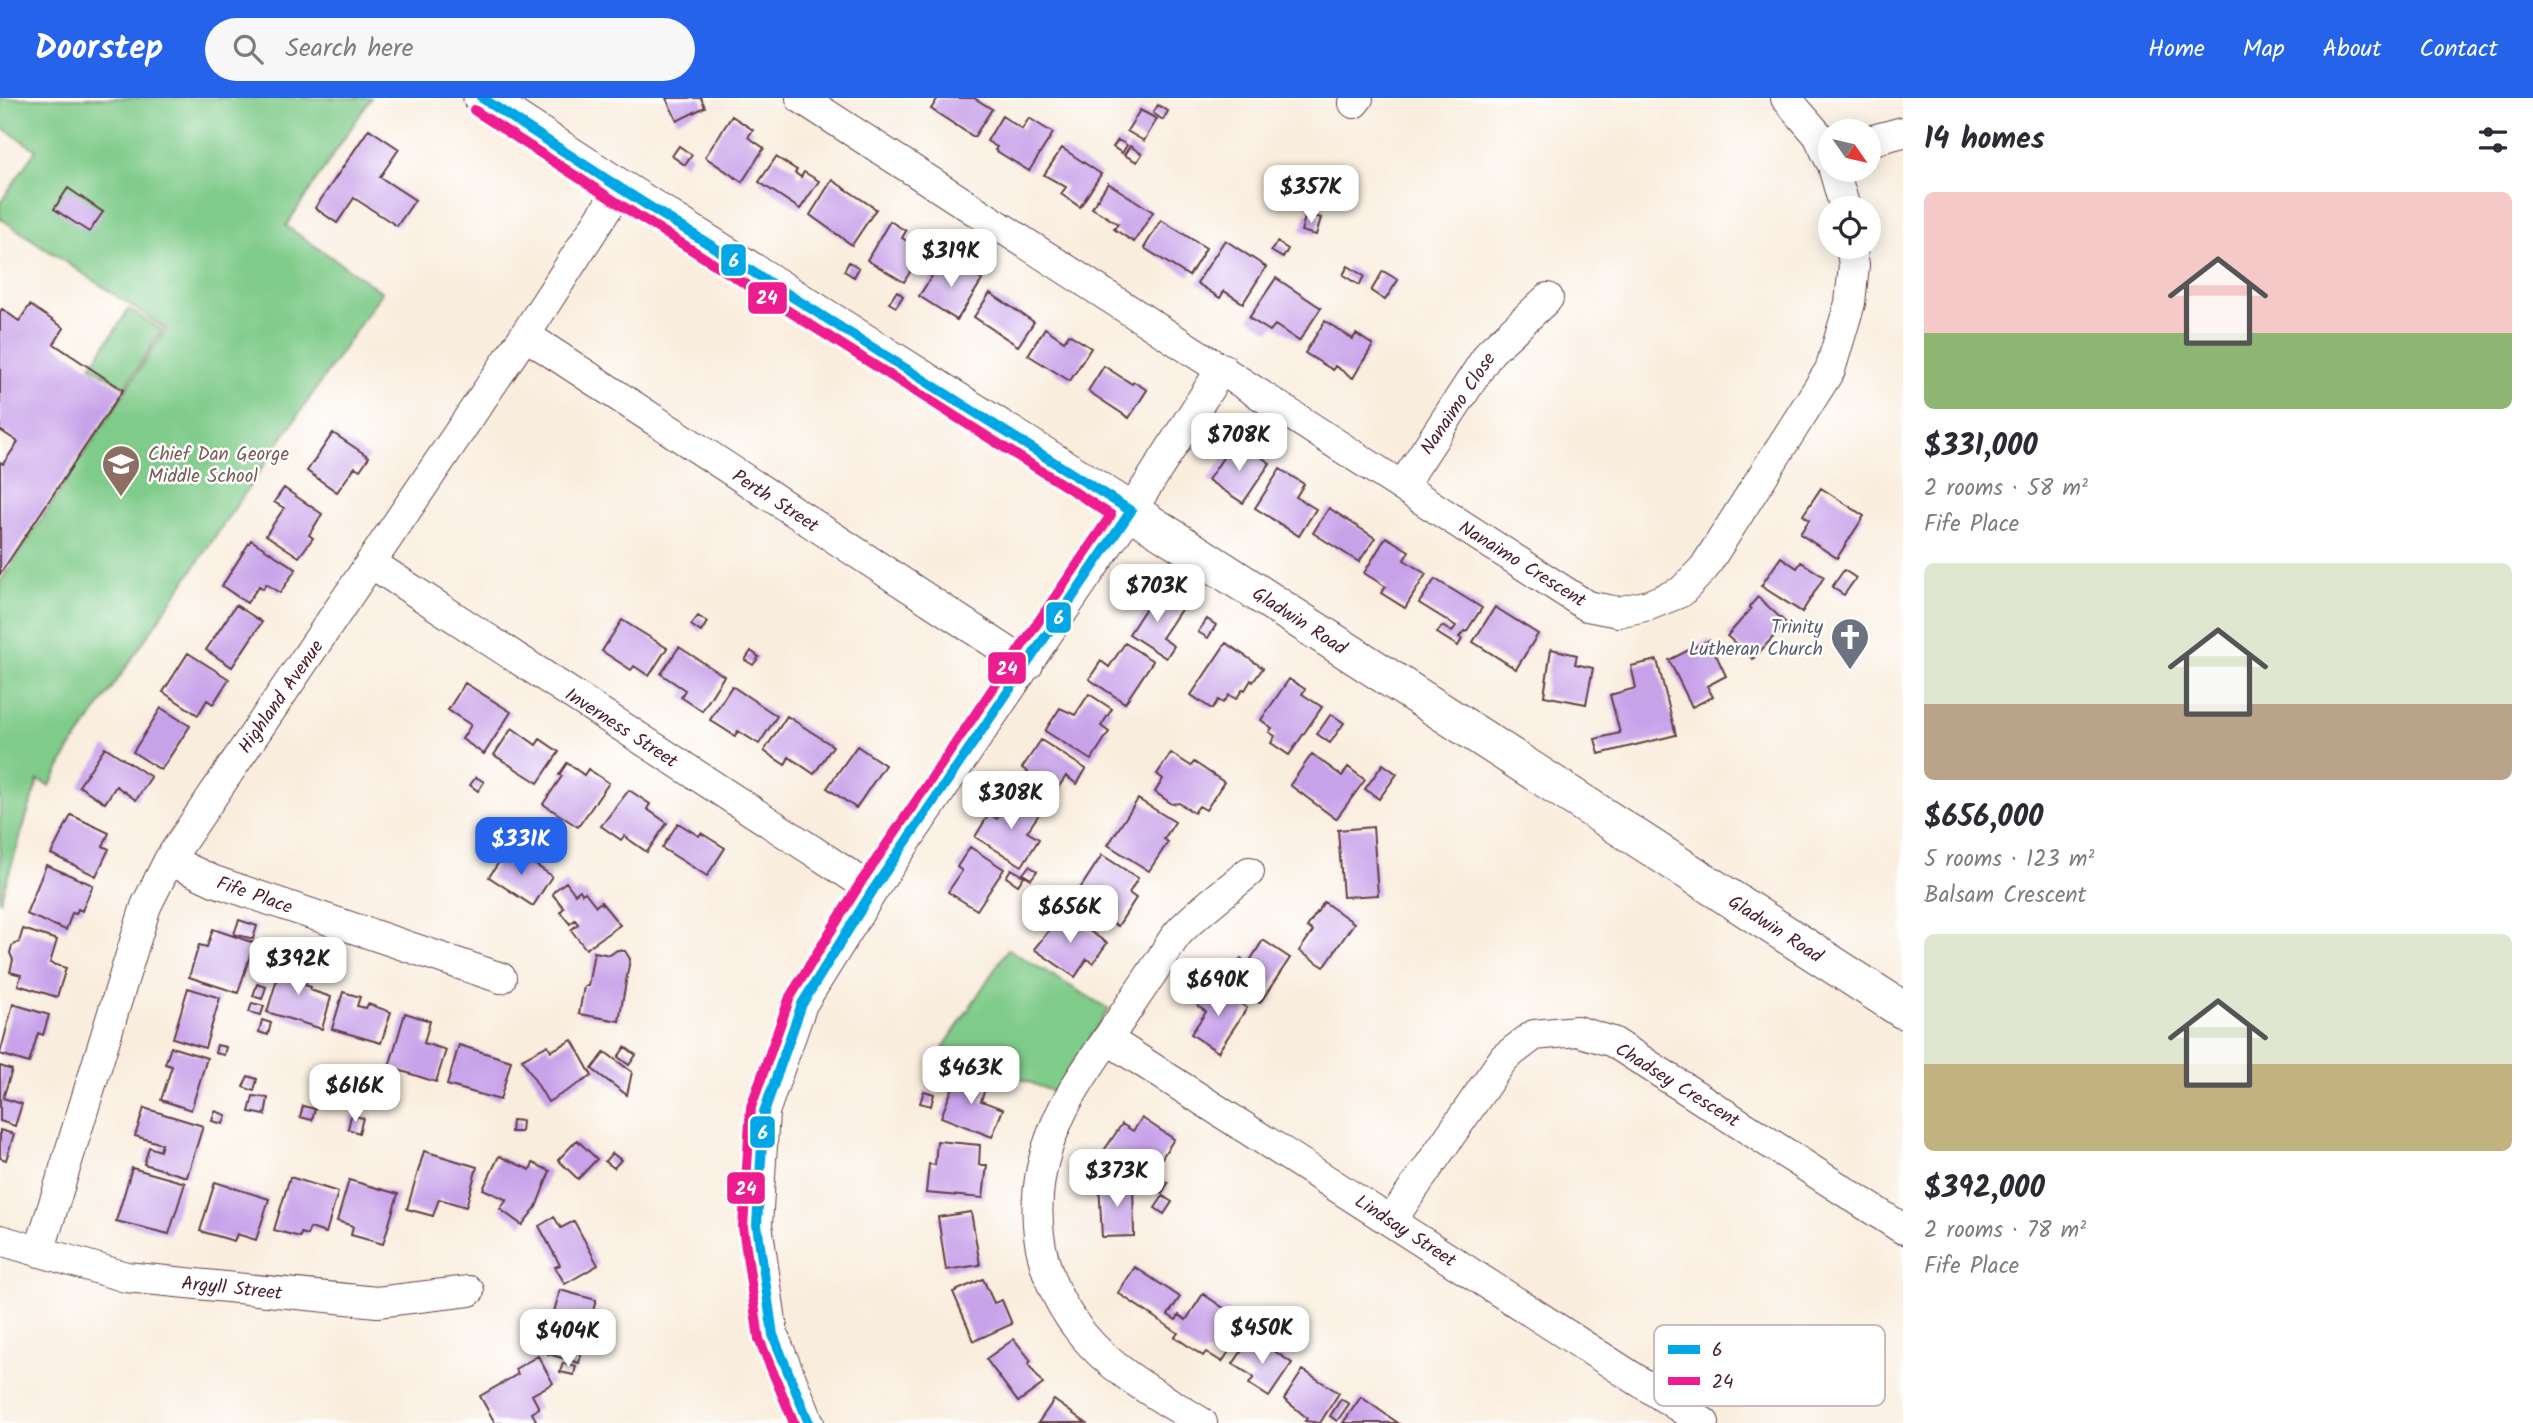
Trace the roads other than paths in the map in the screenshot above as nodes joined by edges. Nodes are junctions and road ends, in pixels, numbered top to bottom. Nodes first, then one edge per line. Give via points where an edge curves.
1 (482, 98) edge
2 (801, 98) edge
3 (1786, 98) edge
4 (1903, 132) edge
5 (1818, 135) edge
6 (1881, 138) edge
7 (620, 188) junction
8 (1853, 259) edge
9 (1548, 298) dead end
10 (525, 335) junction
11 (1222, 368) junction
12 (1403, 485) junction
13 (1131, 511) junction
14 (371, 563) junction
15 (1028, 665) junction
16 (169, 860) junction
17 (1249, 872) dead end
18 (873, 890) junction
19 (501, 978) dead end
20 (1903, 1010) edge
21 (1107, 1039) junction
22 (1391, 1221) junction
23 (1903, 1229) edge
24 (0, 1240) edge
25 (39, 1252) junction
26 (469, 1291) dead end
27 (1654, 1391) edge
28 (1678, 1406) edge
29 (809, 1423) edge
30 (1202, 1423) edge
31 (1704, 1423) edge

1 - 7 main road, Gladwin Road
2 - 11 street, Nanaimo Crescent
3 - 5 street
4 - 6 street
7 - 10 street, Highland Avenue
7 - 13 main road, Gladwin Road
8 - 12 street, Nanaimo Crescent via 1850,303 1830,370 1704,568 1681,592 1618,612 1587,606
9 - 12 street, Nanaimo Close via 1490,352
10 - 14 street, Highland Avenue
10 - 15 street, Perth Street
11 - 12 street, Nanaimo Crescent
11 - 13 street
13 - 15 street
13 - 20 main road, Gladwin Road
14 - 16 street, Highland Avenue
14 - 18 street, Inverness Street
15 - 18 street
16 - 19 street, Fife Place via 227,885
16 - 25 street, Highland Avenue via 142,918
17 - 21 street via 1180,931
18 - 29 street via 802,1004 765,1112 758,1225 773,1335
21 - 22 street, Lindsay Street
21 - 30 street via 1055,1125 1042,1164 1037,1231 1042,1260 1054,1290 1098,1352
22 - 23 street, Chadsey Crescent via 1504,1058 1534,1035 1577,1031 1614,1042
22 - 27 street, Lindsay Street
24 - 25 street, Argyll Street
25 - 26 street, Argyll Street via 126,1277 377,1302
28 - 31 street, Lindsay Street

